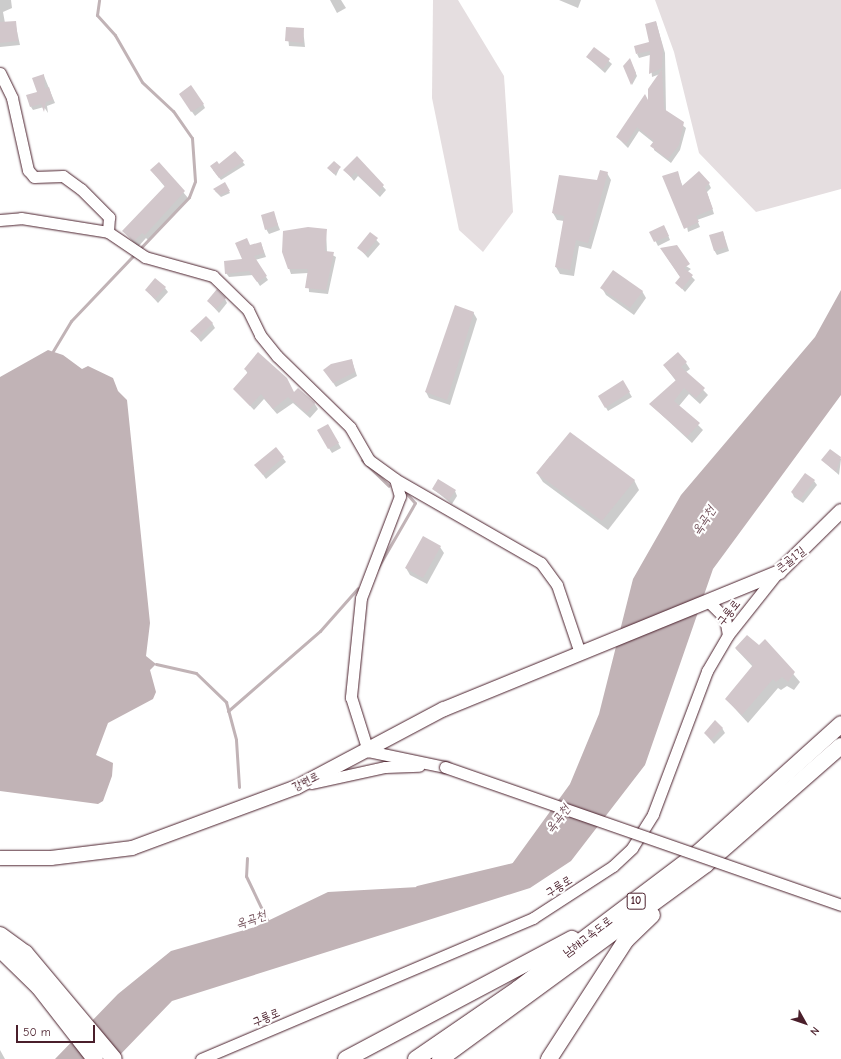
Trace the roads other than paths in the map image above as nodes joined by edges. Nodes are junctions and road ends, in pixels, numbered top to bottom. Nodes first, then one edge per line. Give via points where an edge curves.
1 (0, 74) edge
2 (0, 220) edge
3 (108, 232) junction
4 (395, 479) junction
5 (840, 515) edge
6 (779, 572) junction
7 (707, 600) junction
8 (728, 635) junction
9 (594, 646) joint
10 (580, 653) junction
11 (841, 724) edge
12 (841, 746) edge
13 (368, 751) junction
14 (433, 765) junction
15 (297, 787) junction
16 (0, 858) edge
17 (706, 864) junction
18 (841, 905) edge
19 (615, 916) junction
20 (0, 935) edge
21 (0, 949) edge
22 (43, 983) junction
23 (95, 1059) edge
24 (114, 1059) edge
25 (201, 1059) edge
26 (346, 1059) edge
27 (416, 1059) edge
28 (440, 1059) edge
29 (549, 1059) edge

1 - 3 street via 12,98 28,170 34,177 64,176 109,217
2 - 3 street via 21,218
3 - 4 street via 145,257 213,276 248,310 260,335 277,356 350,427 369,460
4 - 10 street via 541,563 558,585
4 - 13 street via 400,496 361,598 353,652 351,697
5 - 6 main road, 큰골1길
6 - 7 main road, 큰골1길
6 - 8 street, 구룡로
7 - 8 street via 725,618
7 - 9 main road, 큰골1길
8 - 25 street, 구룡로 via 695,696 653,814 632,848 613,866 533,918
9 - 10 main road, 강변로
10 - 13 main road, 강변로 via 444,709
11 - 19 highway, 남해고속도로 / 10 via 699,852
12 - 17 highway, 남해고속도로 / 10
13 - 14 street
13 - 15 main road, 강변로
14 - 15 street via 385,767
14 - 18 street, bridge
15 - 16 main road, 강변로 via 132,848 51,858
17 - 28 highway, 남해고속도로 / 10
17 - 29 highway via 626,940
19 - 26 highway
19 - 27 highway, 남해고속도로 / 10
20 - 22 highway via 25,953
21 - 22 highway
22 - 23 highway
22 - 24 highway

